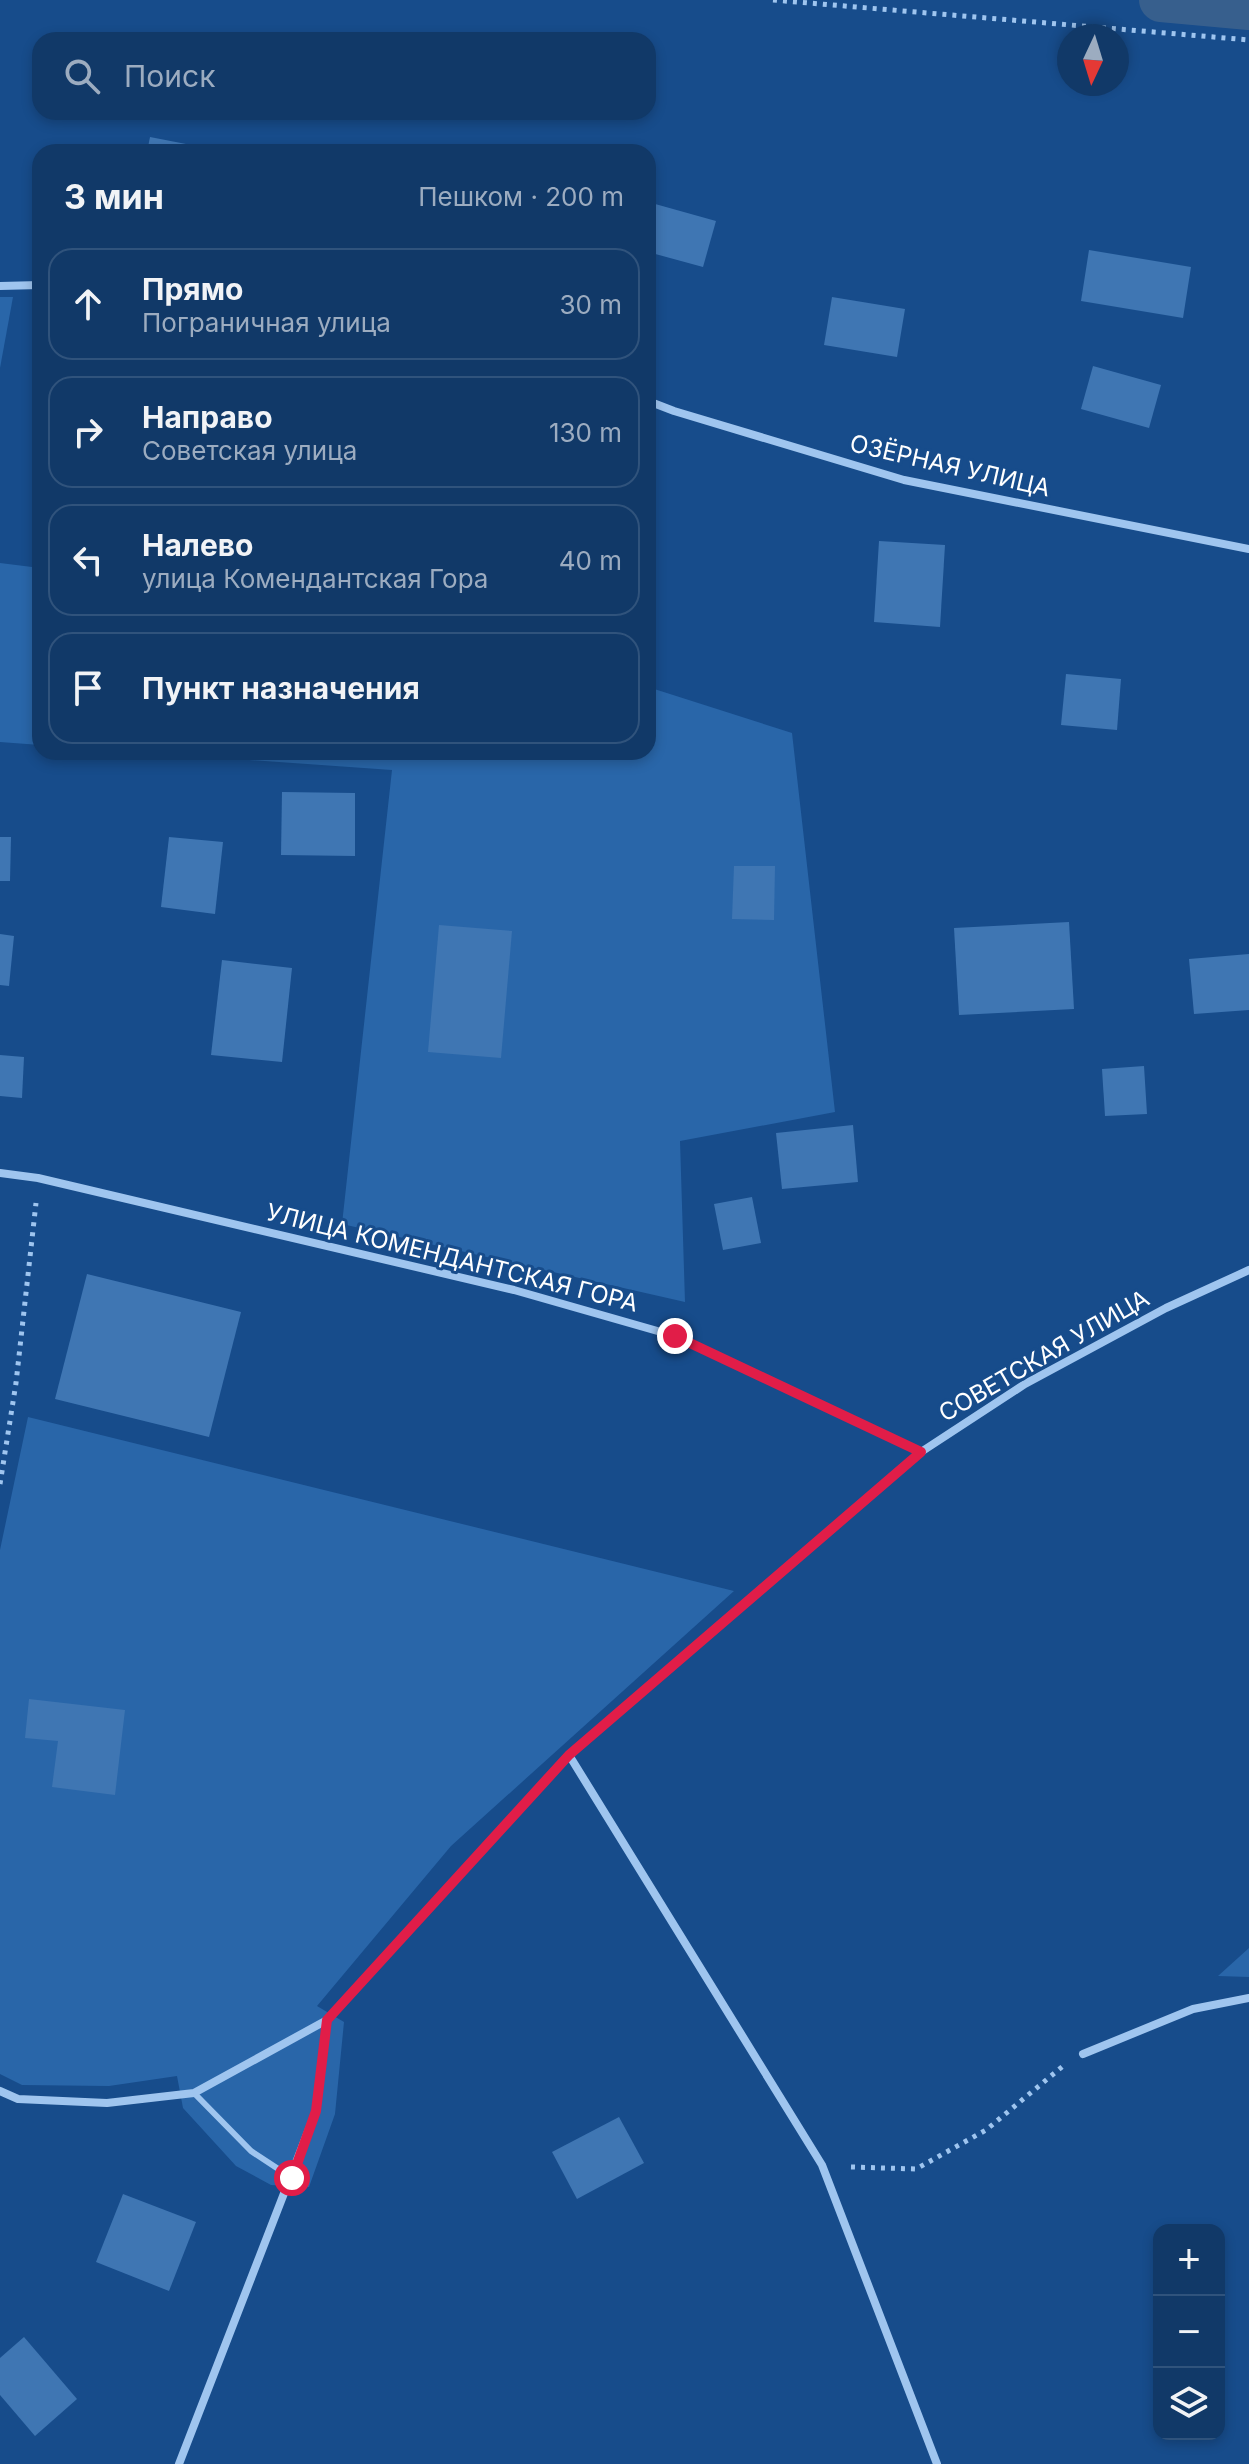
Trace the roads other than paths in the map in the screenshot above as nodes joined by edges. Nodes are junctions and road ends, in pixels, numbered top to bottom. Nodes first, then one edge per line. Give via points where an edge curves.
1 (32, 285) edge
2 (0, 286) edge
3 (656, 404) edge
4 (1249, 549) edge
5 (0, 1173) edge
6 (1249, 1270) edge
7 (921, 1452) junction
8 (569, 1755) junction
9 (1249, 1998) edge
10 (327, 2020) junction
11 (1083, 2054) road end
12 (0, 2091) edge
13 (194, 2093) junction
14 (292, 2178) junction
15 (179, 2464) edge
16 (937, 2464) edge

1 - 2 street
3 - 4 street, ОЗЁРНАЯ УЛИЦА via 904,480
5 - 7 street, УЛИЦА КОМЕНДАНТСКАЯ ГОРА via 514,1290 675,1336
6 - 7 street, СОВЕТСКАЯ УЛИЦА via 1025,1384
7 - 8 street, СОВЕТСКАЯ УЛИЦА
8 - 10 street, СОВЕТСКАЯ УЛИЦА
8 - 16 street via 822,2165
9 - 11 street via 1193,2009
10 - 13 street, СОВЕТСКАЯ УЛИЦА
10 - 14 street via 316,2111
12 - 13 street, СОВЕТСКАЯ УЛИЦА via 18,2099 107,2103
13 - 14 lane via 251,2151
14 - 15 street

